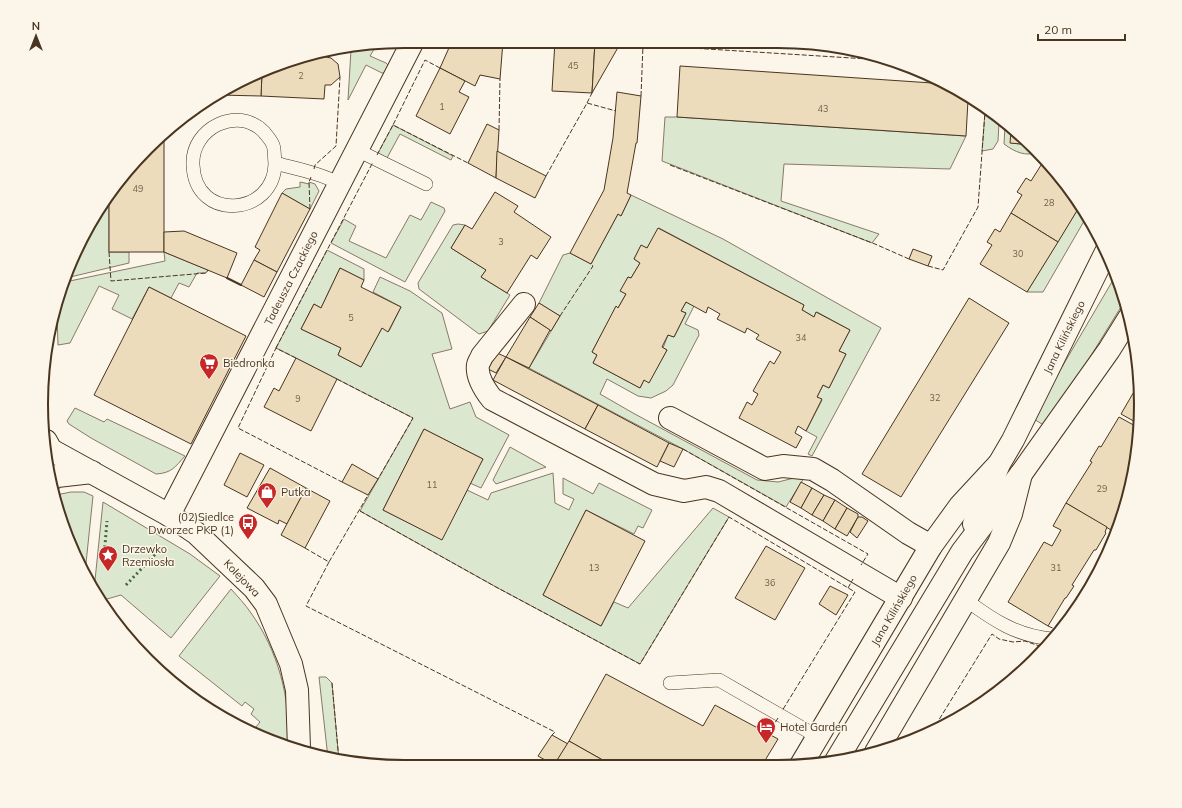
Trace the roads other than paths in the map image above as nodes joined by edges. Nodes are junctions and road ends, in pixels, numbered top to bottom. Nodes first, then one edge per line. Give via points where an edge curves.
1 (409, 48) edge
2 (357, 150) junction
3 (275, 163) junction
4 (340, 184) junction
5 (426, 184) dead end
6 (1103, 259) edge
7 (524, 304) dead end
8 (1125, 325) edge
9 (670, 418) dead end
10 (51, 450) edge
11 (998, 464) junction
12 (92, 472) junction
13 (1022, 474) junction
14 (56, 477) edge
15 (169, 515) junction
16 (931, 546) junction
17 (962, 552) junction
18 (901, 598) junction
19 (966, 600) junction
20 (1047, 638) edge
21 (670, 683) dead end
22 (818, 737) junction
23 (299, 744) edge
24 (880, 745) edge
25 (840, 754) edge
26 (805, 759) edge

1 - 2 street, Tadeusza Czackiego
2 - 4 street, Tadeusza Czackiego
2 - 5 lane
3 - 3 lane via 273,145 259,127 250,122 225,121 208,130 201,138 195,149 193,164 195,178 206,197 215,202 237,206 257,198 266,191 272,182
3 - 4 lane via 330,178
4 - 15 street, Tadeusza Czackiego
6 - 11 street, Jana Kilińskiego via 1013,440
7 - 18 street via 482,356 478,365 478,375 484,390 492,399 654,484 684,491 706,487 719,491
8 - 13 street, Jana Kilińskiego
9 - 16 street via 765,469 783,466 813,469
10 - 12 street, Kolejowa
11 - 16 street, Jana Kilińskiego via 960,506
11 - 17 street, Jana Kilińskiego
12 - 14 street
12 - 15 street, Kolejowa
13 - 17 street, Jana Kilińskiego
13 - 19 street, Jana Kilińskiego via 1011,514 999,544
15 - 23 street, Kolejowa via 196,533 254,588 266,604 291,664 297,690
16 - 18 street, Jana Kilińskiego
17 - 25 street, Jana Kilińskiego
18 - 22 street, Jana Kilińskiego
19 - 20 lane via 992,619 1025,635
19 - 24 street, Jana Kilińskiego
21 - 22 lane via 719,680
22 - 26 street, Jana Kilińskiego

